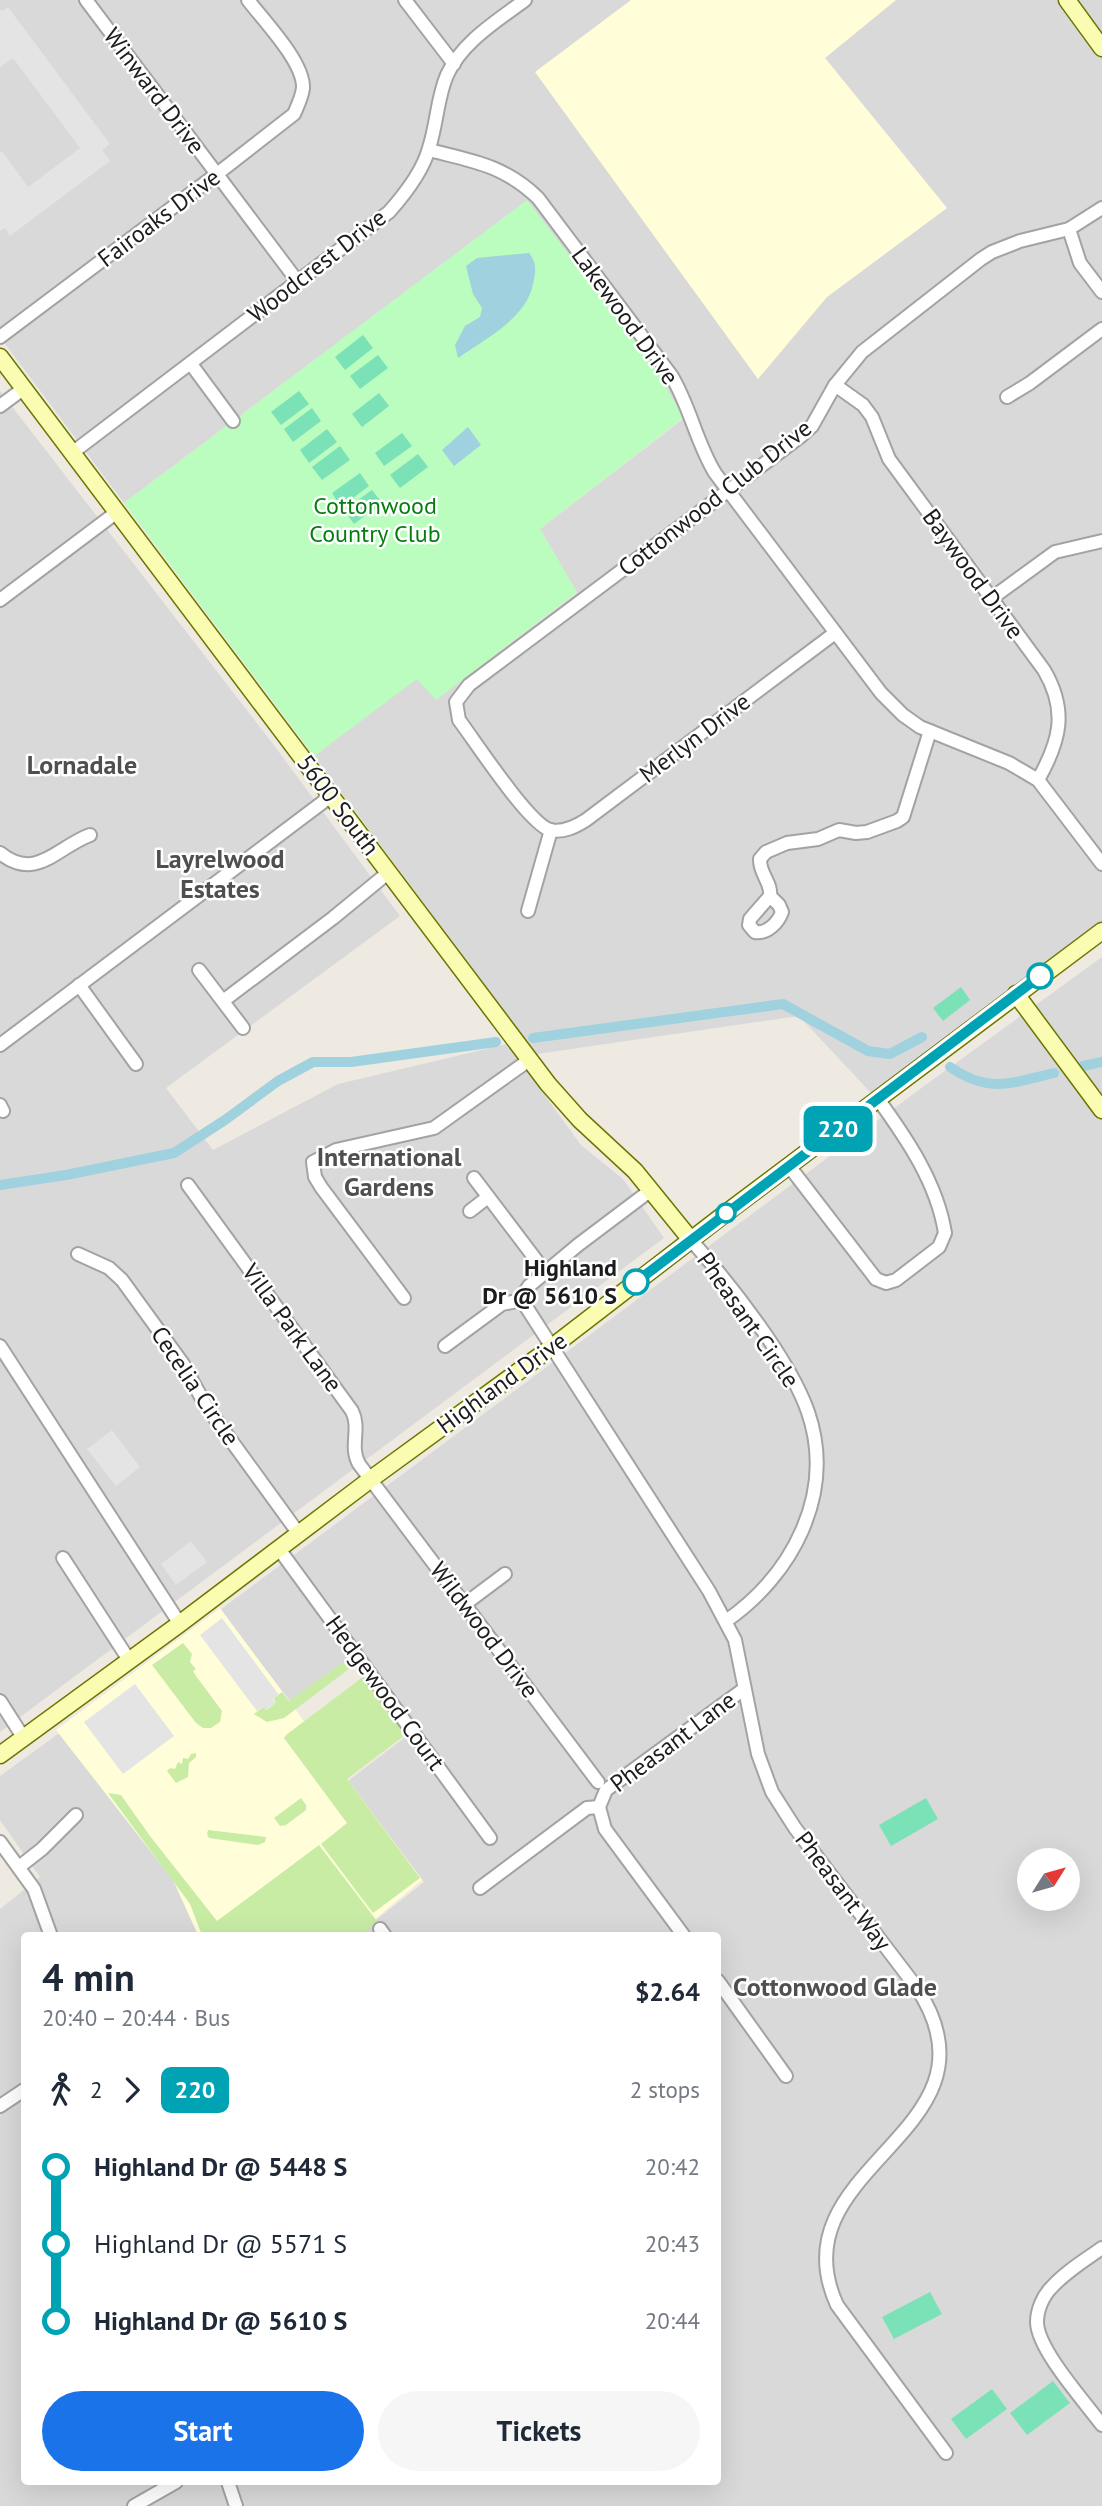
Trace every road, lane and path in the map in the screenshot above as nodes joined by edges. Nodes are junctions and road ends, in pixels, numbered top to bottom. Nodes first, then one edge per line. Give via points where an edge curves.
1 (86, 0) edge
2 (248, 0) edge
3 (405, 0) edge
4 (525, 0) edge
5 (1067, 0) edge
6 (1102, 48) edge
7 (454, 64) junction
8 (429, 150) junction
9 (217, 174) junction
10 (1102, 208) edge
11 (1069, 229) junction
12 (298, 282) junction
13 (1102, 292) edge
14 (1102, 329) edge
15 (0, 337) edge
16 (0, 357) edge
17 (191, 364) junction
18 (835, 385) junction
19 (23, 388) junction
20 (1007, 397) dead end
21 (0, 406) edge
22 (233, 421) dead end
23 (72, 453) junction
24 (728, 490) junction
25 (117, 512) junction
26 (1102, 541) edge
27 (992, 598) junction
28 (0, 600) edge
29 (835, 633) junction
30 (930, 731) junction
31 (1038, 780) junction
32 (331, 796) junction
33 (551, 830) junction
34 (90, 835) dead end
35 (0, 853) edge
36 (1102, 864) edge
37 (389, 873) junction
38 (769, 896) dead end
39 (528, 911) dead end
40 (1102, 931) edge
41 (199, 970) dead end
42 (79, 985) junction
43 (1016, 994) junction
44 (223, 1001) junction
45 (243, 1028) dead end
46 (0, 1045) edge
47 (529, 1060) junction
48 (136, 1064) dead end
49 (878, 1099) junction
50 (1102, 1110) edge
51 (789, 1166) junction
52 (474, 1178) dead end
53 (188, 1185) dead end
54 (651, 1191) junction
55 (488, 1197) junction
56 (470, 1211) dead end
57 (691, 1240) junction
58 (78, 1254) dead end
59 (546, 1273) junction
60 (404, 1298) dead end
61 (522, 1300) junction
62 (0, 1346) edge
63 (445, 1346) dead end
64 (552, 1348) junction
65 (371, 1479) junction
66 (299, 1534) junction
67 (279, 1549) junction
68 (63, 1558) dead end
69 (505, 1574) dead end
70 (465, 1604) junction
71 (726, 1621) junction
72 (180, 1623) junction
73 (129, 1660) junction
74 (744, 1689) junction
75 (0, 1701) edge
76 (23, 1737) junction
77 (0, 1755) edge
78 (598, 1782) dead end
79 (599, 1807) junction
80 (76, 1815) dead end
81 (490, 1838) dead end
82 (0, 1842) edge
83 (19, 1867) junction
84 (480, 1888) dead end
85 (50, 1932) edge
86 (681, 1932) edge
87 (721, 1985) edge
88 (786, 2076) dead end
89 (21, 2092) edge
90 (0, 2106) edge
91 (1102, 2248) edge
92 (1102, 2425) edge
93 (946, 2453) dead end
94 (171, 2485) edge
95 (229, 2485) edge
96 (134, 2506) edge
97 (236, 2506) edge

1 - 9 street, Winward Drive
2 - 9 street, Fairoaks Drive via 296,63 303,87 294,114
3 - 7 street
4 - 7 street, Woodcrest Drive via 483,32
5 - 6 main road
7 - 8 street, Woodcrest Drive via 442,91
8 - 12 street, Woodcrest Drive via 389,212
8 - 24 street, Lakewood Drive via 492,166 538,198 671,375 705,456
9 - 12 street, Winward Drive
9 - 15 street, Fairoaks Drive
10 - 11 street, Cottonwood Club Drive
11 - 13 street via 1080,263
11 - 18 street, Cottonwood Club Drive via 1020,241 981,260 873,342
12 - 17 street, Woodcrest Drive
14 - 20 street
16 - 19 main road, 5600 South
17 - 22 street
17 - 23 street, Woodcrest Drive
18 - 24 street, Cottonwood Club Drive via 812,426
18 - 27 street, Baywood Drive via 868,411 889,459
19 - 21 street
19 - 23 main road, 5600 South
23 - 25 main road, 5600 South
24 - 29 street, Lakewood Drive
24 - 33 street, Cottonwood Club Drive via 470,685 456,702 459,720 533,819
25 - 28 street
25 - 32 main road, 5600 South
26 - 27 street via 1055,552
27 - 31 street, Baywood Drive via 1044,670 1058,702 1056,741
29 - 30 street, Lakewood Drive via 888,701
29 - 33 street, Merlyn Drive via 577,826
30 - 31 street, Lakewood Drive
30 - 38 street via 902,817 867,832 834,831 769,851 759,863
31 - 36 street, Lakewood Drive
32 - 37 main road, 5600 South
32 - 42 street
33 - 39 street
34 - 35 street via 39,863 10,861
37 - 44 street
37 - 47 main road, 5600 South
40 - 43 main road, Highland Drive
41 - 44 street
42 - 46 street
42 - 48 street
43 - 49 main road, Highland Drive
43 - 50 main road
44 - 45 street
47 - 54 main road, 5600 South via 566,1107
47 - 60 street via 434,1128 336,1150 313,1161 321,1187
49 - 51 main road, Highland Drive
49 - 51 street via 926,1175 945,1229 944,1241 936,1250 896,1280 879,1281
51 - 57 main road, Highland Drive
52 - 55 street
53 - 65 street, Villa Park Lane via 352,1411 354,1454
54 - 57 main road, 5600 South
54 - 59 street
55 - 56 street
55 - 59 street
57 - 64 main road, Highland Drive
57 - 71 street, Pheasant Circle via 722,1276 793,1379 811,1421 815,1456 810,1507 794,1550 759,1594
58 - 66 street, Cecelia Circle via 109,1268 122,1280
59 - 61 street via 527,1288
61 - 63 street via 500,1305
61 - 64 street, Pheasant Way
62 - 72 street
64 - 65 main road, Highland Drive
64 - 71 street, Pheasant Way
65 - 66 main road, Highland Drive
65 - 70 street, Wildwood Drive
66 - 67 main road, Highland Drive
67 - 72 main road, Highland Drive
67 - 81 street, Hedgewood Court
68 - 73 street
69 - 70 street
70 - 78 street, Wildwood Drive
71 - 74 street, Pheasant Way via 738,1650
72 - 73 main road, Highland Drive
73 - 76 main road, Highland Drive
74 - 79 street, Pheasant Lane via 606,1790
74 - 93 street, Pheasant Way via 761,1766 778,1803 917,1988 937,2030 940,2059 931,2094 842,2203 827,2260 837,2305
75 - 76 street
76 - 77 main road, Highland Drive
79 - 84 street via 587,1808
79 - 86 street, Pheasant Lane via 605,1829
80 - 83 street
82 - 83 street
83 - 85 street via 38,1895
87 - 88 street
89 - 90 street
91 - 92 street via 1050,2288 1037,2322 1049,2355
94 - 96 street
95 - 97 street

